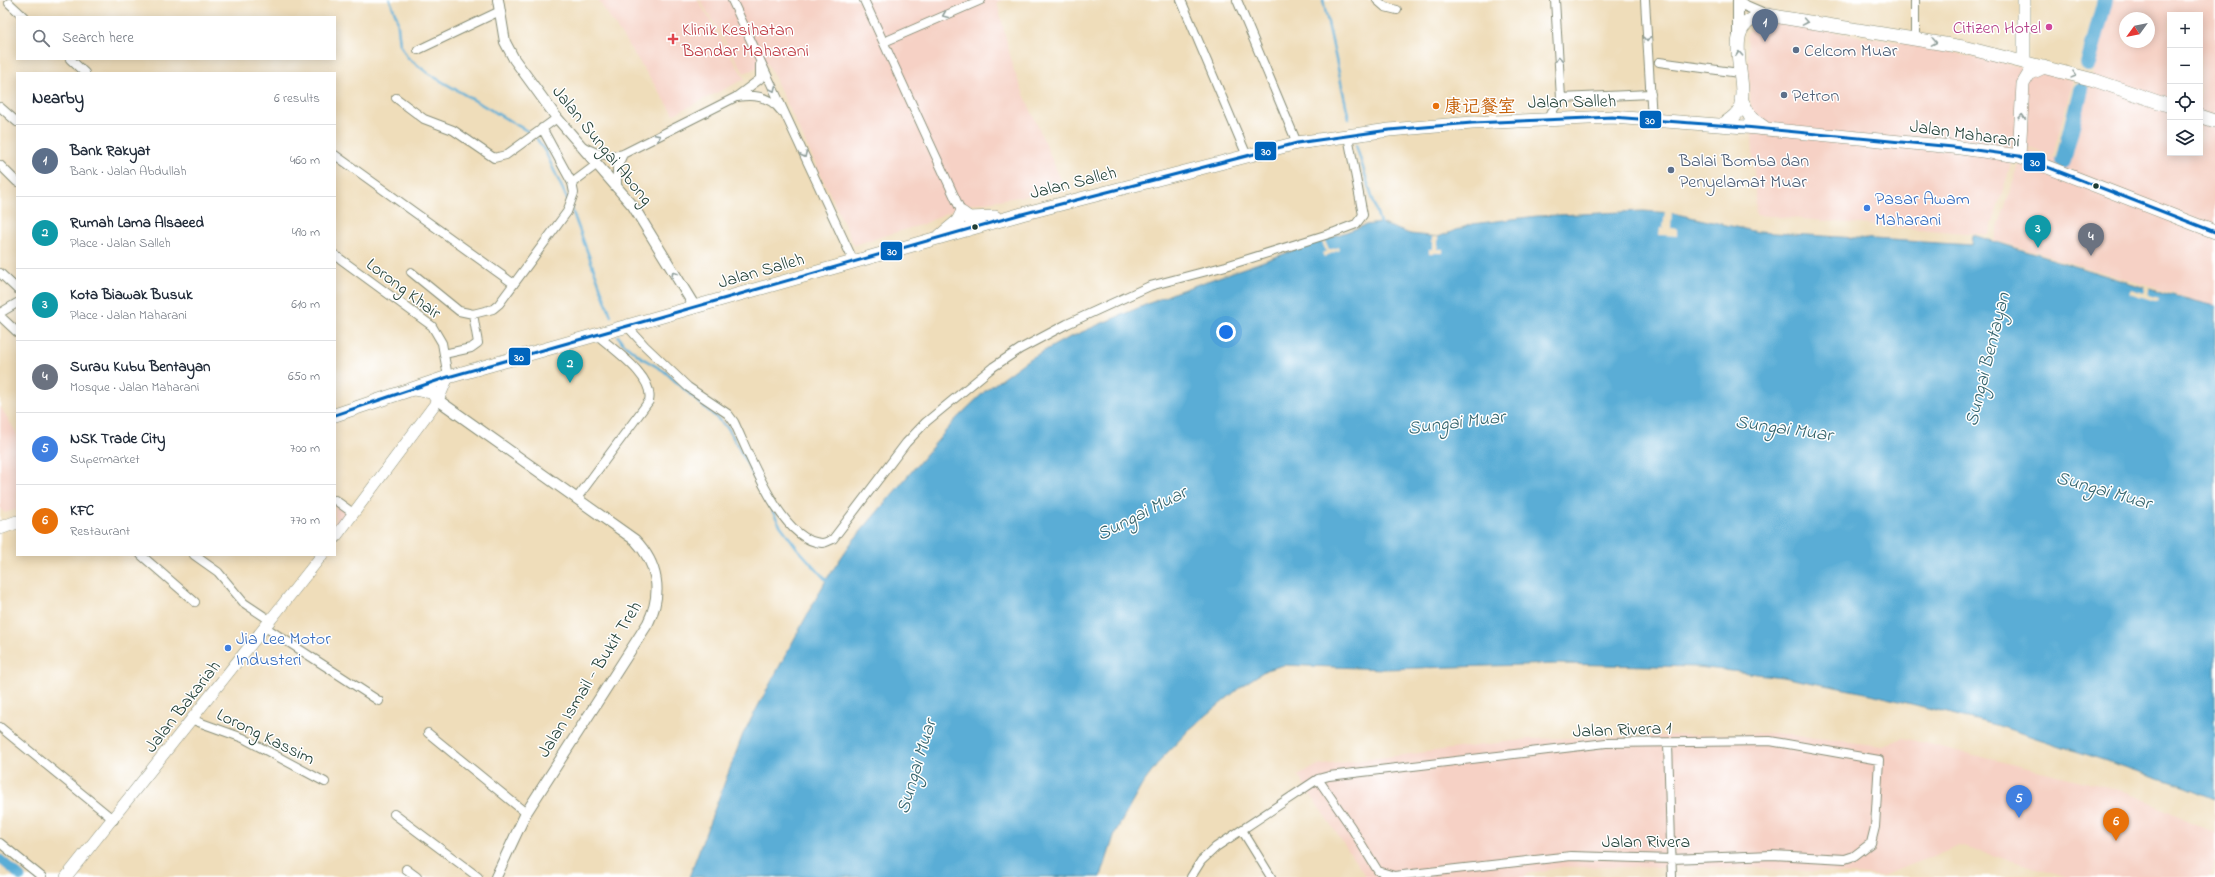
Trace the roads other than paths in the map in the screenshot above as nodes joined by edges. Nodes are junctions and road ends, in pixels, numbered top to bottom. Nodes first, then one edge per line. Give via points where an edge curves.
1 (498, 0) edge
2 (864, 0) edge
3 (981, 0) edge
4 (1181, 0) edge
5 (1237, 0) edge
6 (1377, 0) edge
7 (1555, 0) edge
8 (1645, 0) edge
9 (1738, 0) edge
10 (1915, 0) edge
11 (2024, 0) edge
12 (734, 1) edge
13 (9, 3) dead end
14 (1397, 10) dead end
15 (500, 11) junction
16 (1767, 15) junction
17 (23, 16) edge
18 (1738, 36) junction
19 (1914, 38) junction
20 (884, 42) junction
21 (418, 50) dead end
22 (760, 59) junction
23 (71, 60) edge
24 (2024, 61) junction
25 (1659, 62) dead end
26 (2044, 67) junction
27 (84, 72) edge
28 (1739, 73) junction
29 (1651, 94) junction
30 (736, 97) junction
31 (396, 98) dead end
32 (1561, 98) junction
33 (1742, 99) junction
34 (2167, 105) edge
35 (0, 107) edge
36 (2203, 117) edge
37 (557, 118) junction
38 (1548, 119) junction
39 (787, 120) junction
40 (1652, 120) junction
41 (16, 121) edge
42 (2215, 121) edge
43 (1722, 125) junction
44 (542, 128) junction
45 (1770, 130) junction
46 (1348, 136) junction
47 (578, 143) junction
48 (1297, 143) junction
49 (624, 154) junction
50 (336, 156) edge
51 (1247, 156) junction
52 (2019, 156) junction
53 (0, 165) edge
54 (596, 165) junction
55 (16, 181) edge
56 (572, 182) junction
57 (617, 189) junction
58 (962, 213) junction
59 (1014, 217) junction
60 (2215, 232) edge
61 (935, 240) junction
62 (336, 257) edge
63 (854, 262) junction
64 (411, 272) dead end
65 (0, 273) edge
66 (514, 284) junction
67 (16, 288) edge
68 (16, 304) edge
69 (695, 307) junction
70 (473, 314) junction
71 (0, 315) edge
72 (627, 326) junction
73 (16, 331) edge
74 (597, 334) junction
75 (444, 354) junction
76 (448, 377) junction
77 (412, 389) junction
78 (438, 400) junction
79 (336, 414) edge
80 (577, 498) junction
81 (336, 501) edge
82 (353, 513) junction
83 (16, 522) edge
84 (0, 528) edge
85 (336, 537) edge
86 (143, 556) edge
87 (195, 556) edge
88 (321, 556) edge
89 (195, 602) dead end
90 (268, 624) junction
91 (379, 701) dead end
92 (193, 720) junction
93 (0, 727) edge
94 (428, 734) dead end
95 (1668, 743) junction
96 (1318, 779) junction
97 (325, 782) dead end
98 (1875, 808) joint
99 (526, 812) junction
100 (394, 814) dead end
101 (114, 820) junction
102 (1242, 830) junction
103 (0, 843) edge
104 (1672, 859) junction
105 (406, 869) dead end
106 (42, 877) edge
107 (66, 877) edge
108 (417, 877) edge
109 (478, 877) edge
110 (496, 877) edge
111 (1190, 877) edge
112 (1271, 877) edge
113 (1672, 877) edge

1 - 15 street, Jalan Sungai Abong
2 - 20 street
3 -> 20 street
4 - 51 street
5 - 48 street
6 - 14 street via 1385,7
32 -> 7 street
8 -> 29 street
9 - 16 street
9 - 18 street
10 - 19 street
11 - 24 main road
12 - 22 street
13 - 17 street
15 - 21 street
15 - 37 street, Jalan Sungai Abong via 505,42 514,59
16 - 18 main road via 1748,21
16 -> 19 main road
28 -> 18 main road
19 -> 24 main road
20 - 58 street
22 - 30 street via 760,79
22 -> 39 street
23 - 27 street
24 - 26 main road
25 - 28 street
26 -> 34 main road via 2094,80
52 -> 26 main road via 2023,84 2029,74
28 - 33 main road
29 - 32 street
29 - 40 street
30 - 39 street via 761,97 778,108
49 -> 30 street, Jalan Sungai Abong
31 - 44 street via 424,120 453,130 494,158 506,154
32 - 38 street
33 - 43 main road via 1737,113
33 - 45 main road via 1751,118
35 - 41 street
36 - 42 main road
37 - 44 street
37 - 47 street, Jalan Sungai Abong
38 - 40 main road, Jalan Salleh via 1612,117
38 - 46 main road, Jalan Salleh via 1389,130
39 -> 63 street
40 - 43 main road, Jalan Salleh
43 - 45 main road, Jalan Maharani
44 - 56 street
45 - 52 main road, Jalan Maharani via 1953,147
46 - 48 main road, Jalan Salleh
46 - 72 street via 1363,215 1359,222 1233,264 1150,286 1020,349 993,367 926,422 906,443 833,539 823,543 806,538 794,530 774,504 728,414 688,387
47 - 49 street via 597,154
47 - 54 street, Jalan Sungai Abong
48 - 51 main road, Jalan Salleh
49 - 57 street via 615,174
50 - 66 street
51 - 59 main road, Jalan Salleh
52 - 60 main road, Jalan Maharani
53 - 55 street
54 - 56 street
54 - 57 street, Jalan Sungai Abong
56 - 66 street via 572,200 567,212
69 -> 57 street, Jalan Sungai Abong via 641,217
58 - 59 main road via 969,218
58 - 61 main road via 957,222
59 - 61 main road, Jalan Salleh
61 - 63 main road, Jalan Salleh
62 - 75 street, Lorong Khair via 432,326 438,334
63 - 69 main road, Jalan Salleh
64 - 70 street via 459,311
65 - 67 street
66 - 70 street via 496,307
68 - 71 street
69 - 72 main road, Jalan Salleh
70 - 75 street via 478,343 471,348
71 - 73 street
72 - 74 main road, Jalan Salleh
74 - 76 main road, Jalan Salleh
74 - 80 street via 643,376 651,394 649,401
75 - 76 street, Lorong Khair
76 - 77 main road, Jalan Salleh
76 - 78 main road
77 - 78 main road via 432,392
77 - 79 main road
78 - 80 street, Jalan Ismail - Bukit Treh
78 - 82 main road
80 - 99 street, Jalan Ismail - Bukit Treh via 635,540 644,550 654,570 658,594 648,623
81 - 82 street
82 - 85 main road
83 - 84 main road
86 - 89 street
87 - 90 street via 218,572 244,603
88 - 90 main road, Jalan Bakariah
90 - 91 street
90 - 92 main road, Jalan Bakariah
92 - 97 street, Lorong Kassim via 243,738
92 - 101 main road, Jalan Bakariah
93 - 101 street
94 - 99 street
95 - 96 street, Jalan Rivera 1 via 1606,743
95 - 98 street, Jalan Rivera 1 via 1770,741 1879,760
95 - 104 street
96 - 102 street
96 - 104 street, Jalan Rivera via 1352,827 1378,871 1394,876 1571,856
98 - 104 street, Jalan Rivera via 1875,827 1871,843 1854,856 1845,859 1772,855
99 - 110 street, Jalan Ismail - Bukit Treh
100 - 109 street
101 - 107 main road, Jalan Bakariah
102 - 111 street via 1216,847 1201,861
102 - 112 street
103 - 106 street
104 - 113 street
105 - 108 street

